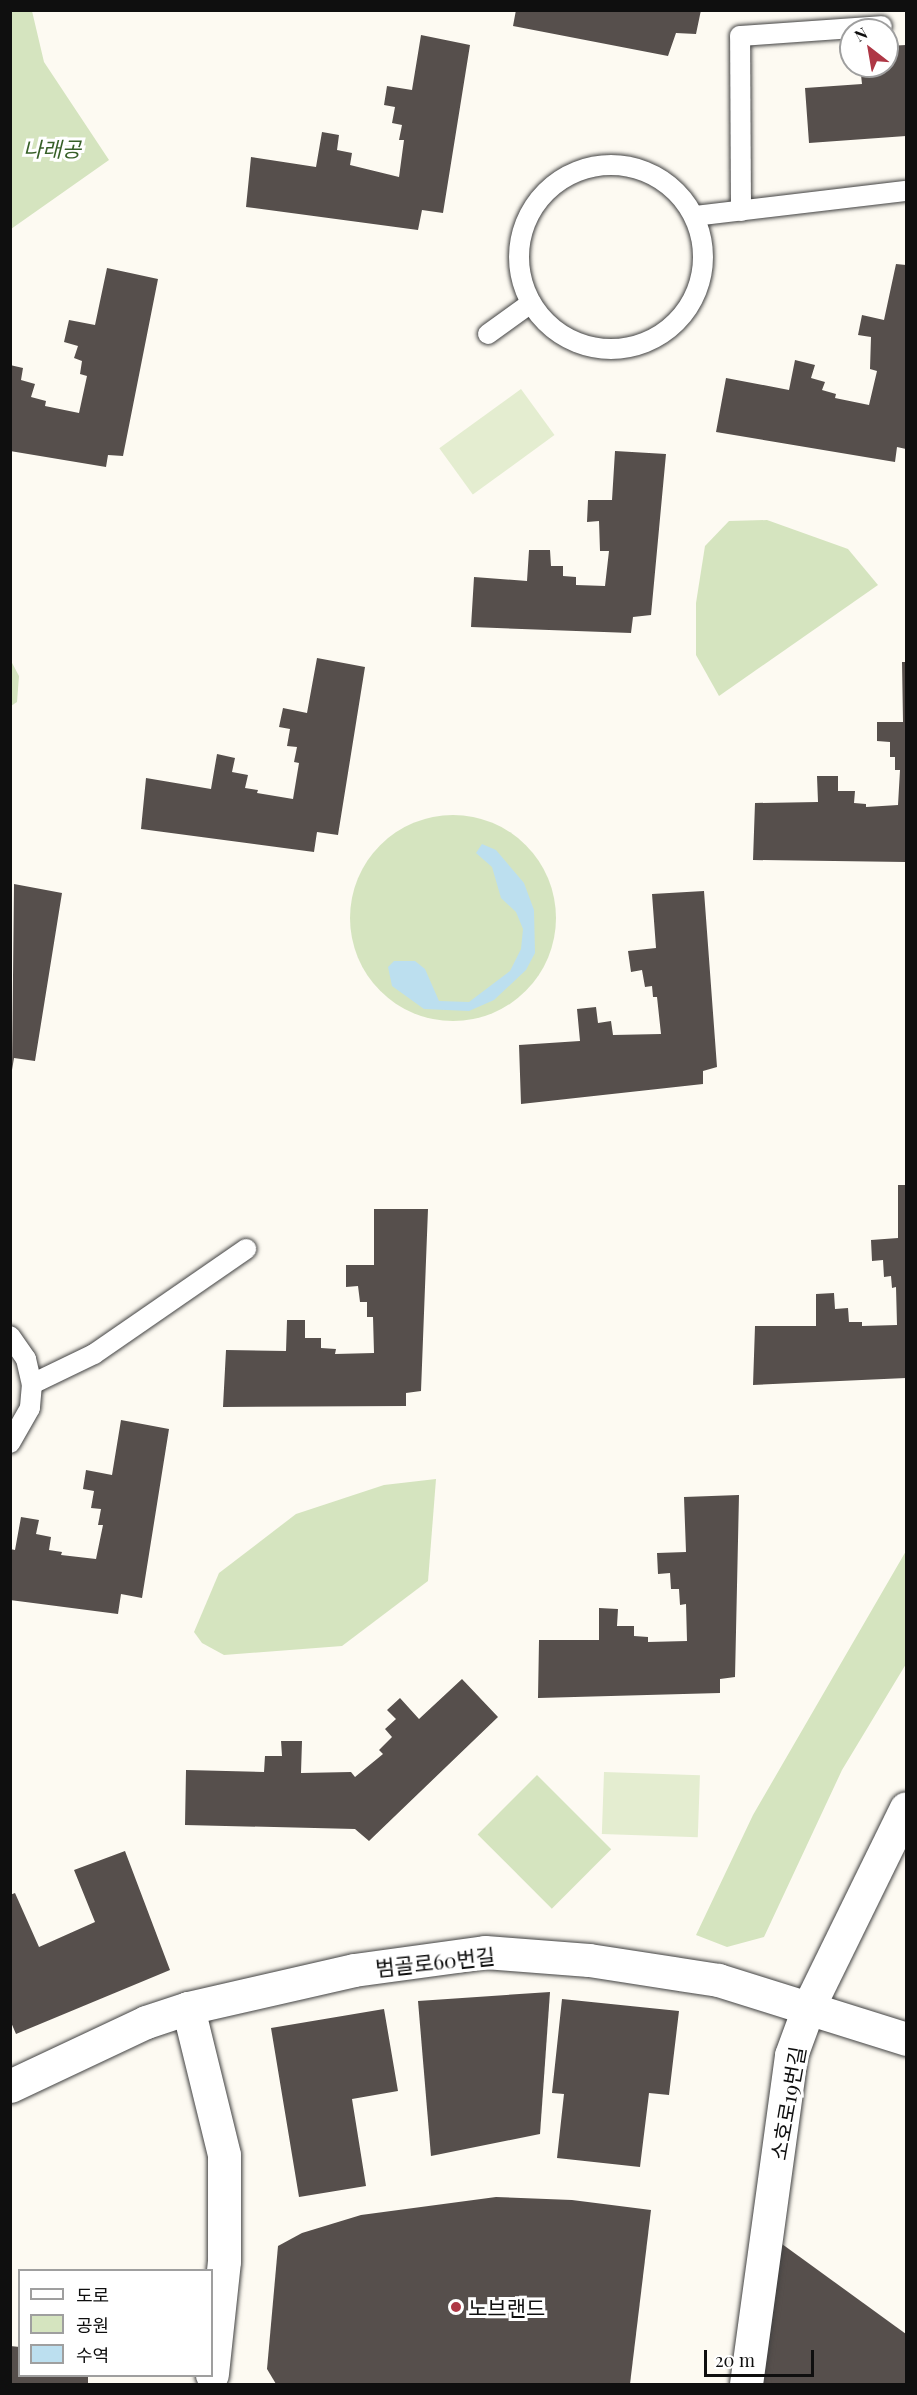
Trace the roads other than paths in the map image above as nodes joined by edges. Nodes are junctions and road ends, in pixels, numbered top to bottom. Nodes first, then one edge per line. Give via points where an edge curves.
1 (839, 29) edge
2 (906, 191) edge
3 (741, 211) junction
4 (695, 216) junction
5 (531, 303) junction
6 (488, 334) dead end
7 (246, 1249) dead end
8 (10, 1336) edge
9 (32, 1384) junction
10 (10, 1443) edge
11 (906, 1808) edge
12 (809, 2006) junction
13 (188, 2008) junction
14 (906, 2038) edge
15 (10, 2086) edge
16 (213, 2357) edge
17 (746, 2385) edge

1 - 3 lane via 740,36
2 - 3 lane
3 - 4 lane
4 - 5 lane via 704,246 702,278 689,307 668,330 640,345 609,350 578,344 551,328
4 - 5 lane via 678,192 662,180 626,166 596,166 568,175 544,193 527,218 519,246 520,276
5 - 6 lane
7 - 9 lane via 94,1354
8 - 9 lane via 26,1359
9 - 10 lane via 30,1408
11 - 12 street, 소호로19번길
12 - 13 street, 범골로60번길 via 718,1980 589,1959 486,1952 354,1970
12 - 14 street, 범골로60번길
12 - 17 street, 소호로19번길 via 791,2055
13 - 15 street, 범골로60번길 via 146,2022
13 - 16 street via 224,2155 224,2261

